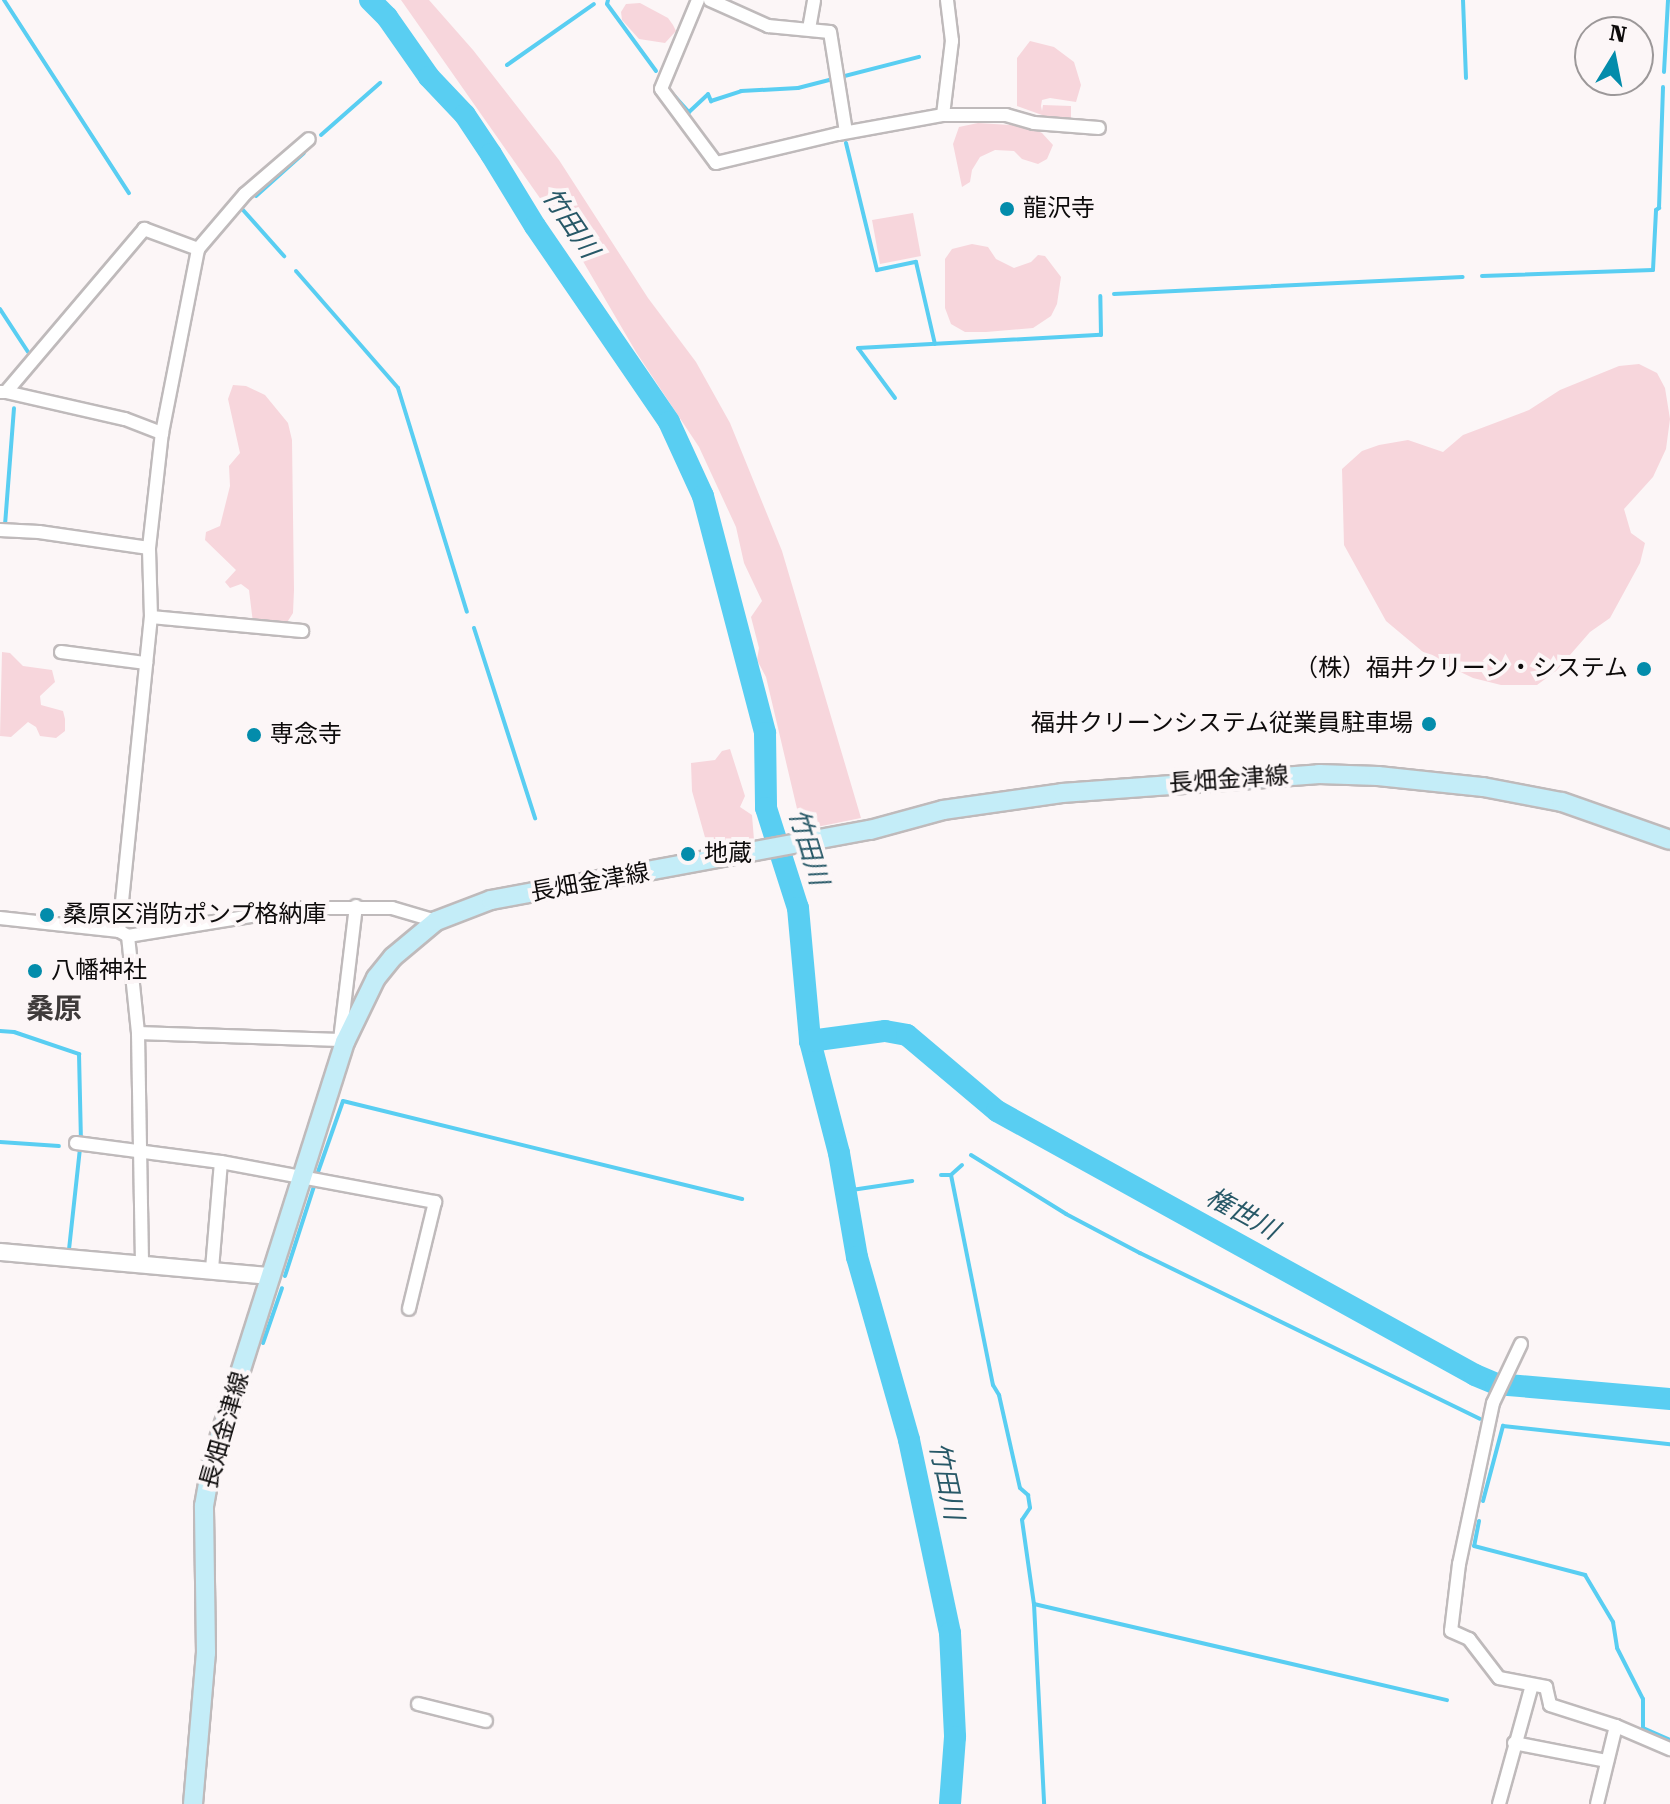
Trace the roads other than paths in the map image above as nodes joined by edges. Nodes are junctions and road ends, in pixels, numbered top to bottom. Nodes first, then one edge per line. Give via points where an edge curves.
1 (698, 0) edge
2 (710, 0) edge
3 (814, 0) edge
4 (947, 0) edge
5 (809, 29) junction
6 (943, 115) junction
7 (1099, 128) dead end
8 (846, 132) junction
9 (309, 139) dead end
10 (198, 249) junction
11 (3, 392) edge
12 (162, 433) junction
13 (0, 530) edge
14 (149, 548) junction
15 (151, 617) junction
16 (302, 631) dead end
17 (61, 652) dead end
18 (146, 663) junction
19 (1670, 840) edge
20 (356, 906) junction
21 (0, 918) edge
22 (436, 921) junction
23 (123, 934) junction
24 (138, 1033) junction
25 (342, 1041) junction
26 (76, 1143) dead end
27 (141, 1150) junction
28 (221, 1162) junction
29 (305, 1176) junction
30 (0, 1252) edge
31 (142, 1263) junction
32 (212, 1269) junction
33 (271, 1276) junction
34 (409, 1309) dead end
35 (1521, 1344) dead end
36 (1532, 1685) junction
37 (418, 1704) dead end
38 (486, 1721) dead end
39 (1616, 1726) junction
40 (1514, 1743) junction
41 (1670, 1749) edge
42 (1607, 1761) junction
43 (193, 1804) edge
44 (1499, 1804) edge
45 (1597, 1804) edge

1 - 8 street via 661,89 716,163
2 - 5 street via 768,26
3 - 5 street
4 - 6 street via 952,41
5 - 8 street via 830,32
6 - 7 street via 1006,115 1034,123
6 - 8 street
9 - 10 street via 245,194
10 - 11 street via 144,229
10 - 12 street
11 - 12 street via 125,419
12 - 14 street
13 - 14 street
14 - 15 street
15 - 16 street
15 - 18 street
17 - 18 street
18 - 23 street
19 - 22 main road, 長畑金津線 via 1562,802 1483,787 1319,774 1062,793 943,810 705,863 491,900
20 - 22 street via 392,908
20 - 23 street via 300,908
20 - 25 street
21 - 23 street
22 - 25 main road, 長畑金津線 via 376,978
23 - 24 street
24 - 25 street
24 - 27 street
25 - 29 main road, 長畑金津線
26 - 27 street
27 - 28 street
27 - 31 street
28 - 29 street
28 - 32 street
29 - 33 main road, 長畑金津線
29 - 34 street via 435,1202
30 - 31 street
31 - 32 street
32 - 33 street
33 - 43 main road, 長畑金津線 via 212,1461 204,1506 206,1653
35 - 36 street via 1493,1403 1459,1564 1451,1631 1469,1639 1499,1678
36 - 39 street via 1546,1687 1550,1705
36 - 40 street
37 - 38 street
39 - 41 street
39 - 42 street
40 - 42 street
40 - 44 street
42 - 45 street

